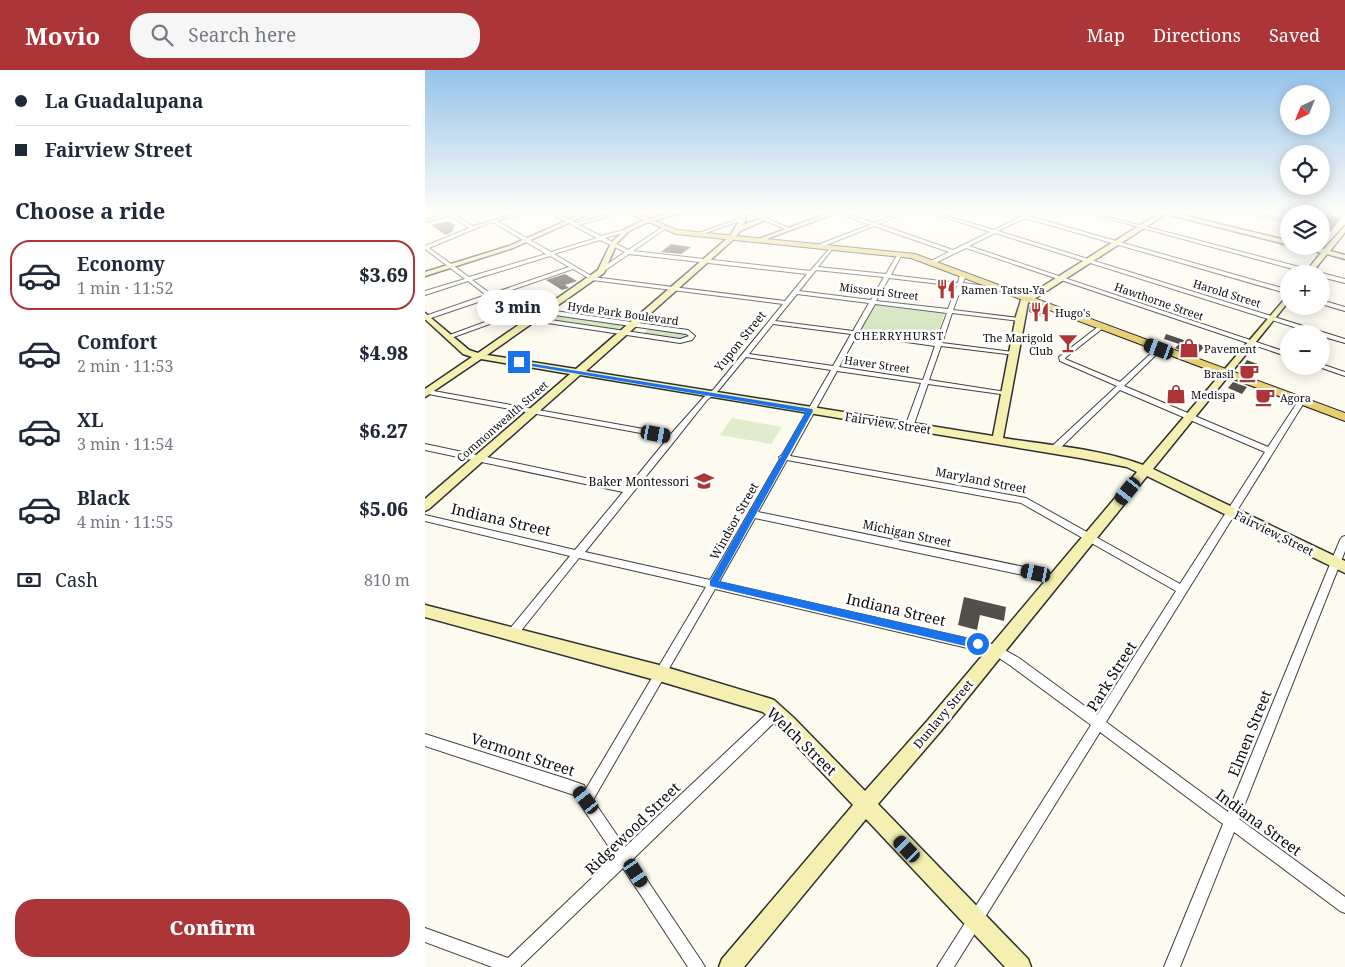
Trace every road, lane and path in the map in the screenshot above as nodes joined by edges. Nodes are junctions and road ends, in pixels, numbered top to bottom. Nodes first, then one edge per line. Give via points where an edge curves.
1 (435, 254) edge
2 (481, 254) edge
3 (549, 254) joint
4 (610, 254) edge
5 (625, 254) edge
6 (644, 254) edge
7 (713, 254) edge
8 (826, 254) edge
9 (900, 254) joint
10 (949, 254) edge
11 (988, 254) edge
12 (1066, 254) edge
13 (1100, 254) edge
14 (1154, 254) edge
15 (1241, 254) edge
16 (1332, 254) edge
17 (1322, 255) edge
18 (1345, 257) edge
19 (705, 261) junction
20 (1089, 261) junction
21 (931, 263) junction
22 (450, 264) junction
23 (1282, 265) edge
24 (1314, 265) edge
25 (571, 268) junction
26 (425, 269) edge
27 (601, 270) junction
28 (813, 270) junction
29 (425, 274) edge
30 (887, 276) junction
31 (1330, 277) edge
32 (591, 278) junction
33 (469, 279) junction
34 (1062, 279) junction
35 (961, 280) junction
36 (1345, 281) edge
37 (673, 288) junction
38 (1280, 291) edge
39 (795, 292) junction
40 (425, 293) edge
41 (490, 295) junction
42 (1029, 300) junction
43 (787, 302) junction
44 (872, 302) junction
45 (1330, 305) edge
46 (1280, 306) edge
47 (1345, 309) edge
48 (517, 312) junction
49 (544, 312) junction
50 (950, 312) junction
51 (426, 316) edge
52 (1271, 318) junction
53 (532, 320) junction
54 (1019, 320) junction
55 (771, 322) junction
56 (632, 324) junction
57 (1101, 327) junction
58 (622, 333) junction
59 (855, 333) junction
60 (449, 337) junction
61 (1345, 341) edge
62 (1251, 342) junction
63 (939, 344) junction
64 (1159, 349) junction
65 (1280, 352) edge
66 (1013, 354) junction
67 (745, 355) junction
68 (479, 356) junction
69 (834, 368) junction
70 (1330, 369) edge
71 (578, 372) junction
72 (1225, 373) junction
73 (1345, 374) edge
74 (925, 382) junction
75 (1120, 386) junction
76 (426, 393) edge
77 (711, 394) junction
78 (1006, 394) junction
79 (1301, 401) junction
80 (810, 411) junction
81 (533, 412) junction
82 (1189, 417) junction
83 (1345, 417) edge
84 (909, 427) junction
85 (673, 436) junction
86 (997, 440) junction
87 (425, 447) edge
88 (1053, 450) junction
89 (1270, 450) junction
90 (783, 457) junction
91 (479, 458) junction
92 (1145, 470) junction
93 (629, 490) junction
94 (425, 506) edge
95 (1231, 512) junction
96 (753, 514) junction
97 (425, 518) edge
98 (1090, 537) junction
99 (1345, 540) edge
100 (577, 554) junction
101 (1340, 565) edge
102 (1054, 580) junction
103 (713, 584) junction
104 (1182, 590) junction
105 (425, 611) edge
106 (512, 634) junction
107 (996, 650) junction
108 (659, 673) junction
109 (777, 712) junction
110 (1098, 724) junction
111 (425, 740) edge
112 (586, 800) junction
113 (865, 805) junction
114 (1231, 822) junction
115 (625, 857) junction
116 (1345, 906) edge
117 (975, 920) junction
118 (425, 935) edge
119 (510, 966) edge
120 (697, 967) edge
121 (729, 967) edge
122 (945, 967) edge
123 (1020, 967) edge
124 (1172, 967) edge

1 - 22 street, Hyde Park Boulevard
2 - 22 street
3 - 25 street
3 - 33 street
4 - 27 street
5 - 27 street
6 - 19 street
7 - 19 street, Commonwealth Street
8 - 28 street, Yupon Street
9 - 21 main road
9 - 30 street, Windsor Street
10 - 21 street
11 - 34 street, Hawthorne Street
12 - 20 street, Harold Street
13 - 20 street
14 - 38 street
15 - 23 street
16 - 18 street
17 - 24 street
19 - 28 street
19 - 37 street, Commonwealth Street
20 - 34 street
20 - 52 street, Harold Street
21 - 35 main road
22 - 26 street
22 - 29 street
22 - 33 street, Hyde Park Boulevard
25 - 32 street
25 - 41 street
27 - 32 street
28 - 30 street
28 - 39 street, Yupon Street
30 - 35 street
30 - 44 street, Windsor Street
31 - 36 street
32 - 37 street
32 - 49 street
33 - 40 street
33 - 41 street, Hyde Park Boulevard
34 - 42 street
34 - 62 street, Hawthorne Street
35 - 42 main road
35 - 50 street
37 - 43 street
37 - 56 street, Commonwealth Street
39 - 43 street, Yupon Street
39 - 44 street, Missouri Street
41 - 48 street, Hyde Park Boulevard
41 - 51 street
42 - 54 street via 1024,302
42 - 57 main road
43 - 55 street, Yupon Street
44 - 50 street, Missouri Street
44 - 59 street, Windsor Street
45 - 47 street
46 - 52 street, Dunlavy Street
48 - 49 street, Hyde Park Boulevard via 527,309
48 - 53 street, Hyde Park Boulevard via 521,318
48 - 60 street
49 - 53 street
49 - 56 street, Hyde Park Boulevard
50 - 54 street, Missouri Street
50 - 63 street
51 - 60 street, Fairview Street
52 - 61 street, Harold Street
52 - 62 street, Dunlavy Street
53 - 58 street, Hyde Park Boulevard
53 - 68 street
54 - 66 street
55 - 59 street
55 - 67 street, Yupon Street
56 - 58 street, Commonwealth Street
56 - 58 street, Hyde Park Boulevard via 688,332 692,336 680,341
57 - 64 main road
57 - 75 street via 1062,357 1064,362
58 - 71 street, Commonwealth Street
59 - 63 street
59 - 69 street, Windsor Street
60 - 68 street, Fairview Street via 466,352
62 - 65 street, Hawthorne Street
62 - 72 street, Dunlavy Street
63 - 66 street
63 - 74 street
64 - 72 main road
64 - 75 street
66 - 78 street
67 - 69 street, Haver Street
67 - 77 street, Yupon Street
68 - 71 street, Fairview Street
68 - 76 street
69 - 74 street, Haver Street
69 - 80 street, Windsor Street
70 - 73 street
71 - 77 street, Fairview Street
71 - 81 street, Commonwealth Street
72 - 79 main road
72 - 82 street, Dunlavy Street
74 - 78 street, Haver Street
74 - 84 street
75 - 82 street
75 - 88 street
76 - 81 street
77 - 80 street, Fairview Street
77 - 85 street, Yupon Street
78 - 86 street
79 - 83 main road
79 - 89 street, Park Street
80 - 84 street, Fairview Street
80 - 90 street, Windsor Street
81 - 85 street
81 - 91 street, Commonwealth Street
82 - 89 street
82 - 92 street, Dunlavy Street
84 - 86 street, Fairview Street
85 - 93 street, Yupon Street
86 - 88 street, Fairview Street
87 - 91 street
88 - 92 street, Fairview Street
89 - 95 street, Park Street
90 - 96 street, Windsor Street
90 - 98 street, Maryland Street via 1023,500
91 - 93 street
91 - 94 street, Commonwealth Street
92 - 95 street, Fairview Street
92 - 98 street, Dunlavy Street
93 - 100 street, Yupon Street
95 - 101 street, Fairview Street
95 - 104 street, Park Street
96 - 102 street, Michigan Street via 1044,574
96 - 103 street, Windsor Street
97 - 100 street, Indiana Street
98 - 102 street, Dunlavy Street
98 - 104 street, Maryland Street
99 - 101 street, Elmen Street
100 - 103 street, Indiana Street
100 - 106 street, Yupon Street
101 - 114 street, Elmen Street
102 - 107 street, Dunlavy Street
103 - 107 street, Indiana Street
103 - 108 street, Windsor Street
104 - 110 street, Park Street
105 - 106 street, Welch Street
106 - 108 street, Welch Street
107 - 110 street, Indiana Street
107 - 113 street, Dunlavy Street
108 - 109 street, Welch Street via 756,702
108 - 112 street, Windsor Street
109 - 113 street, Welch Street
109 - 115 street, Ridgewood Street
110 - 114 street, Indiana Street
110 - 117 street, Park Street
111 - 112 street, Vermont Street via 567,785 579,790
112 - 115 street, Vermont Street
113 - 117 street, Welch Street
113 - 121 street, Dunlavy Street
114 - 116 street, Indiana Street
114 - 124 street, Elmen Street
115 - 119 street, Ridgewood Street
115 - 120 street, Vermont Street
117 - 122 street, Park Street
117 - 123 street, Welch Street
118 - 119 street

